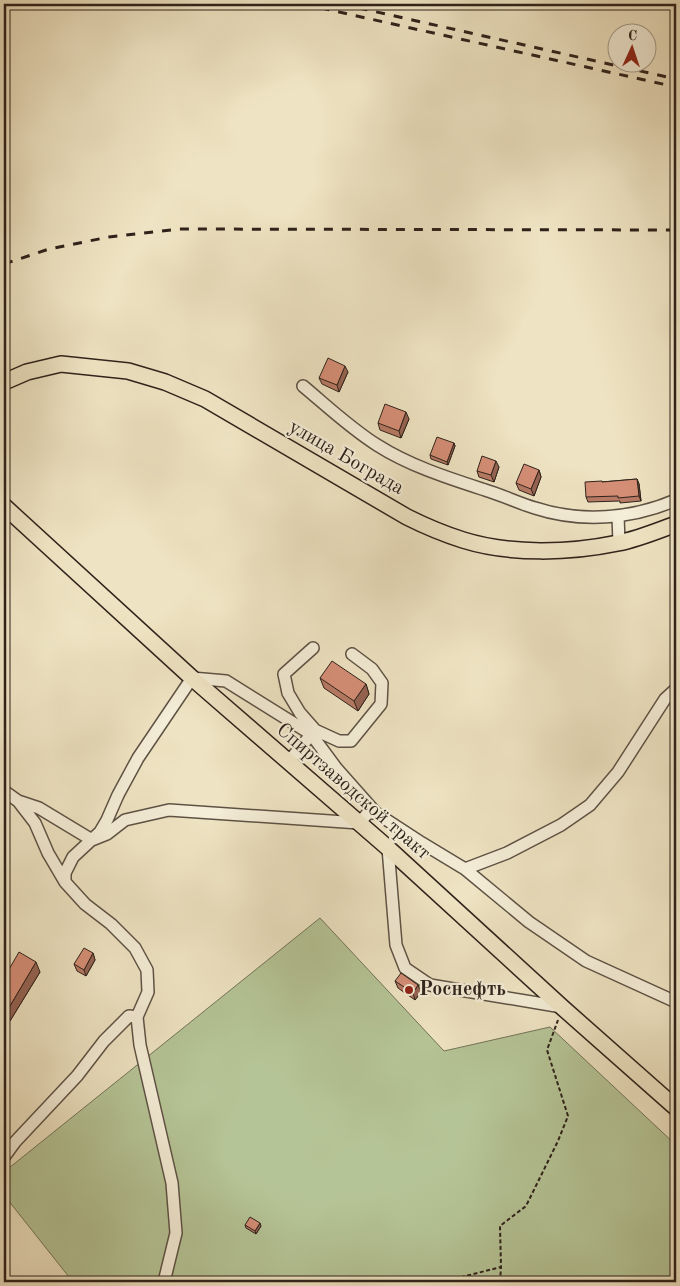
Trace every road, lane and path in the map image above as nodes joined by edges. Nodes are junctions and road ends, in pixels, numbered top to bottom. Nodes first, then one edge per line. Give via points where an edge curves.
1 (4, 382) edge
2 (303, 386) dead end
3 (676, 500) edge
4 (4, 506) edge
5 (618, 516) junction
6 (676, 524) edge
7 (619, 543) junction
8 (313, 648) dead end
9 (352, 654) dead end
10 (192, 678) junction
11 (676, 689) edge
12 (313, 732) junction
13 (288, 762) junction
14 (4, 791) edge
15 (18, 801) junction
16 (376, 813) junction
17 (359, 823) junction
18 (92, 840) junction
19 (388, 848) junction
20 (465, 868) junction
21 (64, 882) junction
22 (676, 1002) edge
23 (563, 1008) junction
24 (137, 1017) junction
25 (676, 1108) edge
26 (4, 1157) edge
27 (501, 1267) junction
28 (164, 1282) edge
29 (442, 1282) edge
30 (500, 1282) edge

1 - 7 main road, улица Бограда via 27,372 61,364 128,371 205,399 407,517 464,541 501,548 556,551
2 - 5 street via 376,445 439,475 535,508 566,515
3 - 5 street
4 - 10 main road, Спиртзаводской тракт
5 - 7 street
6 - 7 main road, улица Бограда
8 - 12 street via 284,674 288,693
9 - 12 street via 372,669 382,683 380,704 351,741 339,741
10 - 12 street via 226,681
10 - 13 main road, Спиртзаводской тракт
10 - 18 street via 138,758 108,820
11 - 20 street via 665,698 618,772 590,805 561,825 507,853
12 - 13 street
12 - 16 street via 337,769
13 - 17 main road, Спиртзаводской тракт
14 - 15 street
15 - 18 street via 39,808
15 - 21 street via 34,823
16 - 17 street via 368,814
16 - 20 street
17 - 18 street via 169,810 125,820 107,834
17 - 19 main road, Спиртзаводской тракт
18 - 21 street via 73,857
19 - 23 main road, Спиртзаводской тракт
19 - 23 street via 396,945 405,968 430,985
20 - 22 street via 529,922 586,961
21 - 24 street via 135,948 147,970 148,992
23 - 25 main road, Спиртзаводской тракт
23 - 27 path via 547,1050 568,1116 526,1206 500,1226
24 - 26 street via 129,1016 104,1041
24 - 28 street via 140,1046 172,1183 176,1234
27 - 29 path
27 - 30 path

